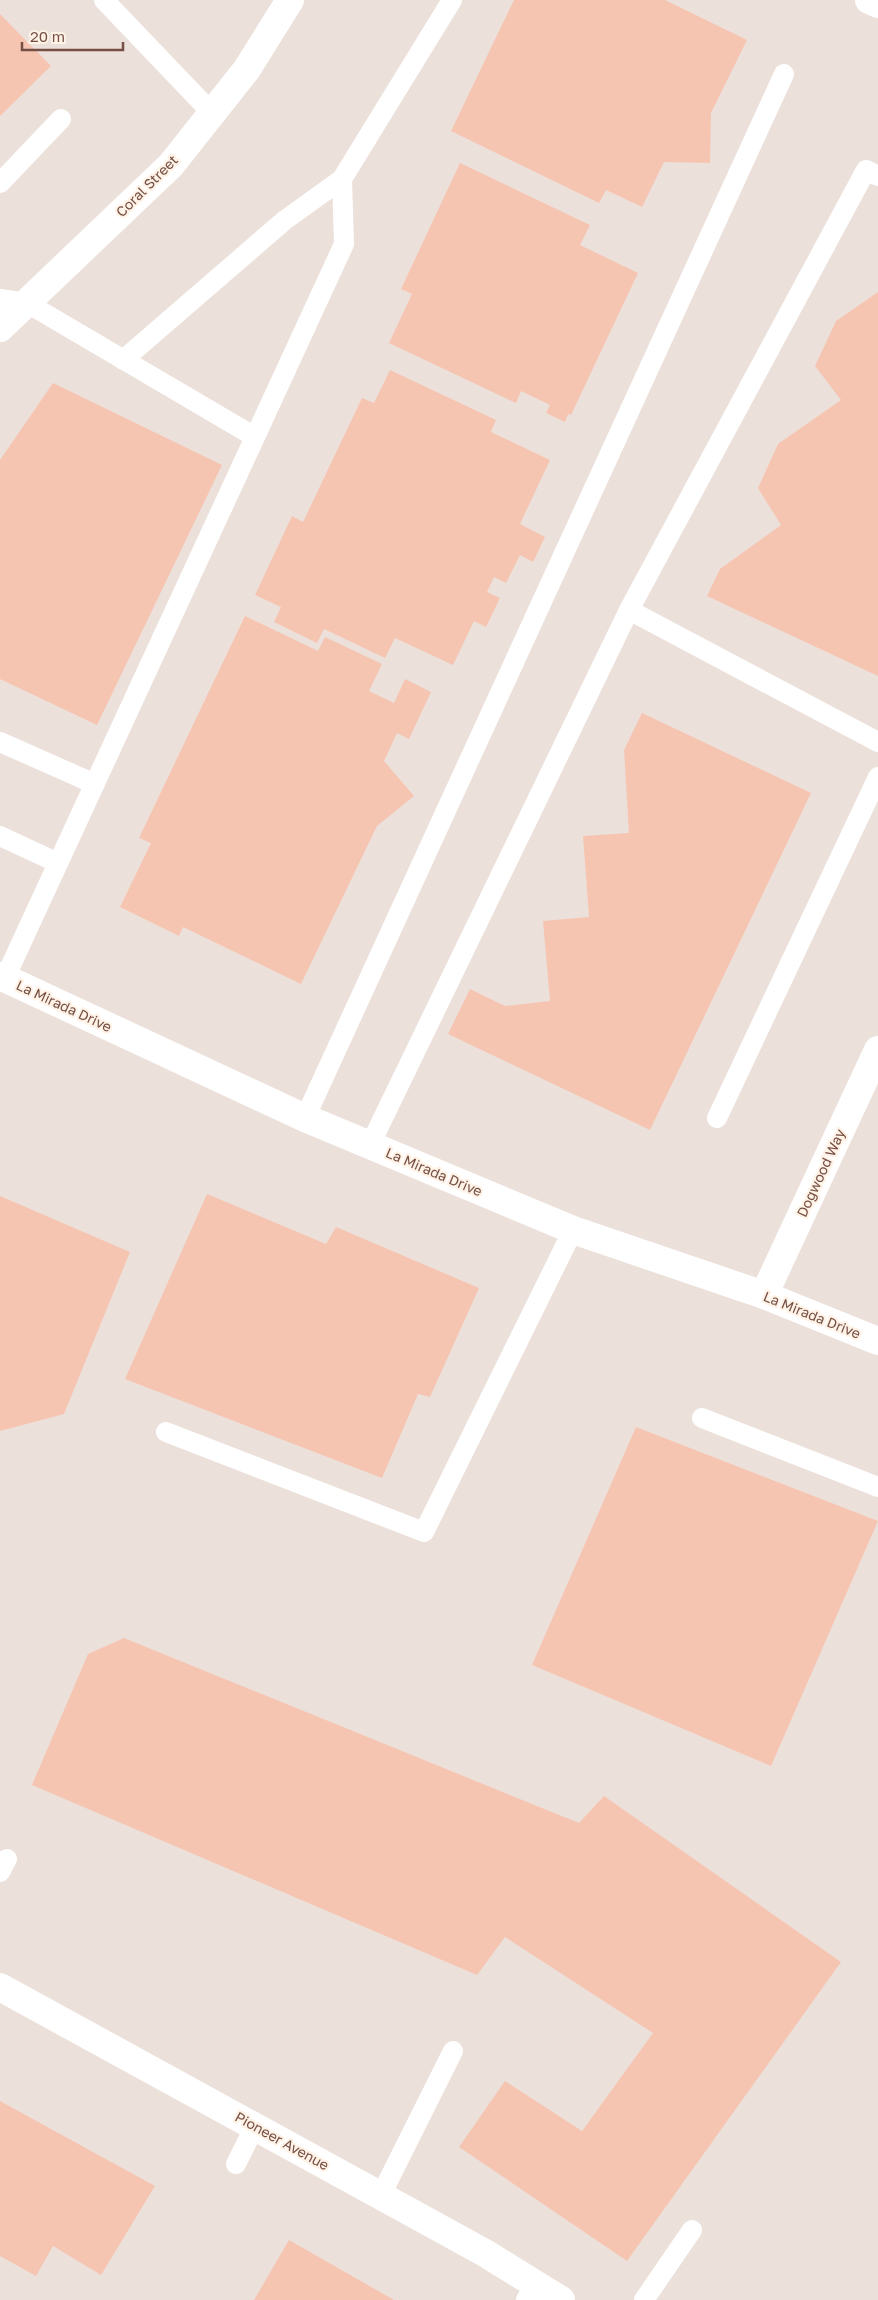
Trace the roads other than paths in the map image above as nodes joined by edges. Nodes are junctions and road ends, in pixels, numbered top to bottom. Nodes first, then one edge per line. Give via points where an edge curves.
1 (104, 0) edge
2 (290, 0) edge
3 (452, 0) edge
4 (869, 0) edge
5 (878, 4) edge
6 (784, 74) dead end
7 (211, 112) junction
8 (61, 119) dead end
9 (878, 176) edge
10 (342, 180) junction
11 (0, 183) edge
12 (0, 299) edge
13 (26, 303) junction
14 (0, 328) edge
15 (123, 360) junction
16 (256, 437) junction
17 (630, 610) junction
18 (0, 742) edge
19 (878, 742) edge
20 (878, 777) edge
21 (95, 784) junction
22 (0, 836) edge
23 (58, 863) junction
24 (2, 977) edge
25 (878, 1050) edge
26 (305, 1118) junction
27 (717, 1118) dead end
28 (370, 1145) junction
29 (573, 1230) junction
30 (764, 1295) junction
31 (878, 1341) edge
32 (702, 1418) dead end
33 (166, 1432) dead end
34 (878, 1488) edge
35 (0, 1987) edge
36 (453, 2051) dead end
37 (254, 2126) junction
38 (236, 2164) dead end
39 (381, 2195) junction
40 (692, 2230) dead end
41 (530, 2292) edge
42 (561, 2300) edge
43 (644, 2300) edge

1 - 7 lane
2 - 7 street, Coral Street via 247,69
3 - 10 lane
4 - 5 street
6 - 26 lane
7 - 13 street, Coral Street via 171,165
8 - 11 lane
9 - 17 lane via 866,170
10 - 15 lane via 285,220
10 - 16 lane via 344,244
12 - 13 lane
13 - 14 street, Coral Street
13 - 15 lane
15 - 16 lane
16 - 21 lane
17 - 19 lane
17 - 28 lane
18 - 21 lane
20 - 27 lane
21 - 23 lane
22 - 23 lane
23 - 24 lane
24 - 26 street, La Mirada Drive
25 - 30 street, Dogwood Way
26 - 28 street, La Mirada Drive
28 - 29 street, La Mirada Drive
29 - 30 street, La Mirada Drive
29 - 33 lane via 424,1532
30 - 31 street, La Mirada Drive
32 - 34 lane
35 - 37 street, Pioneer Avenue
36 - 39 lane
37 - 38 lane
37 - 39 street, Pioneer Avenue
39 - 41 street, Pioneer Avenue via 485,2253
40 - 43 lane
41 - 42 street, Pioneer Avenue

